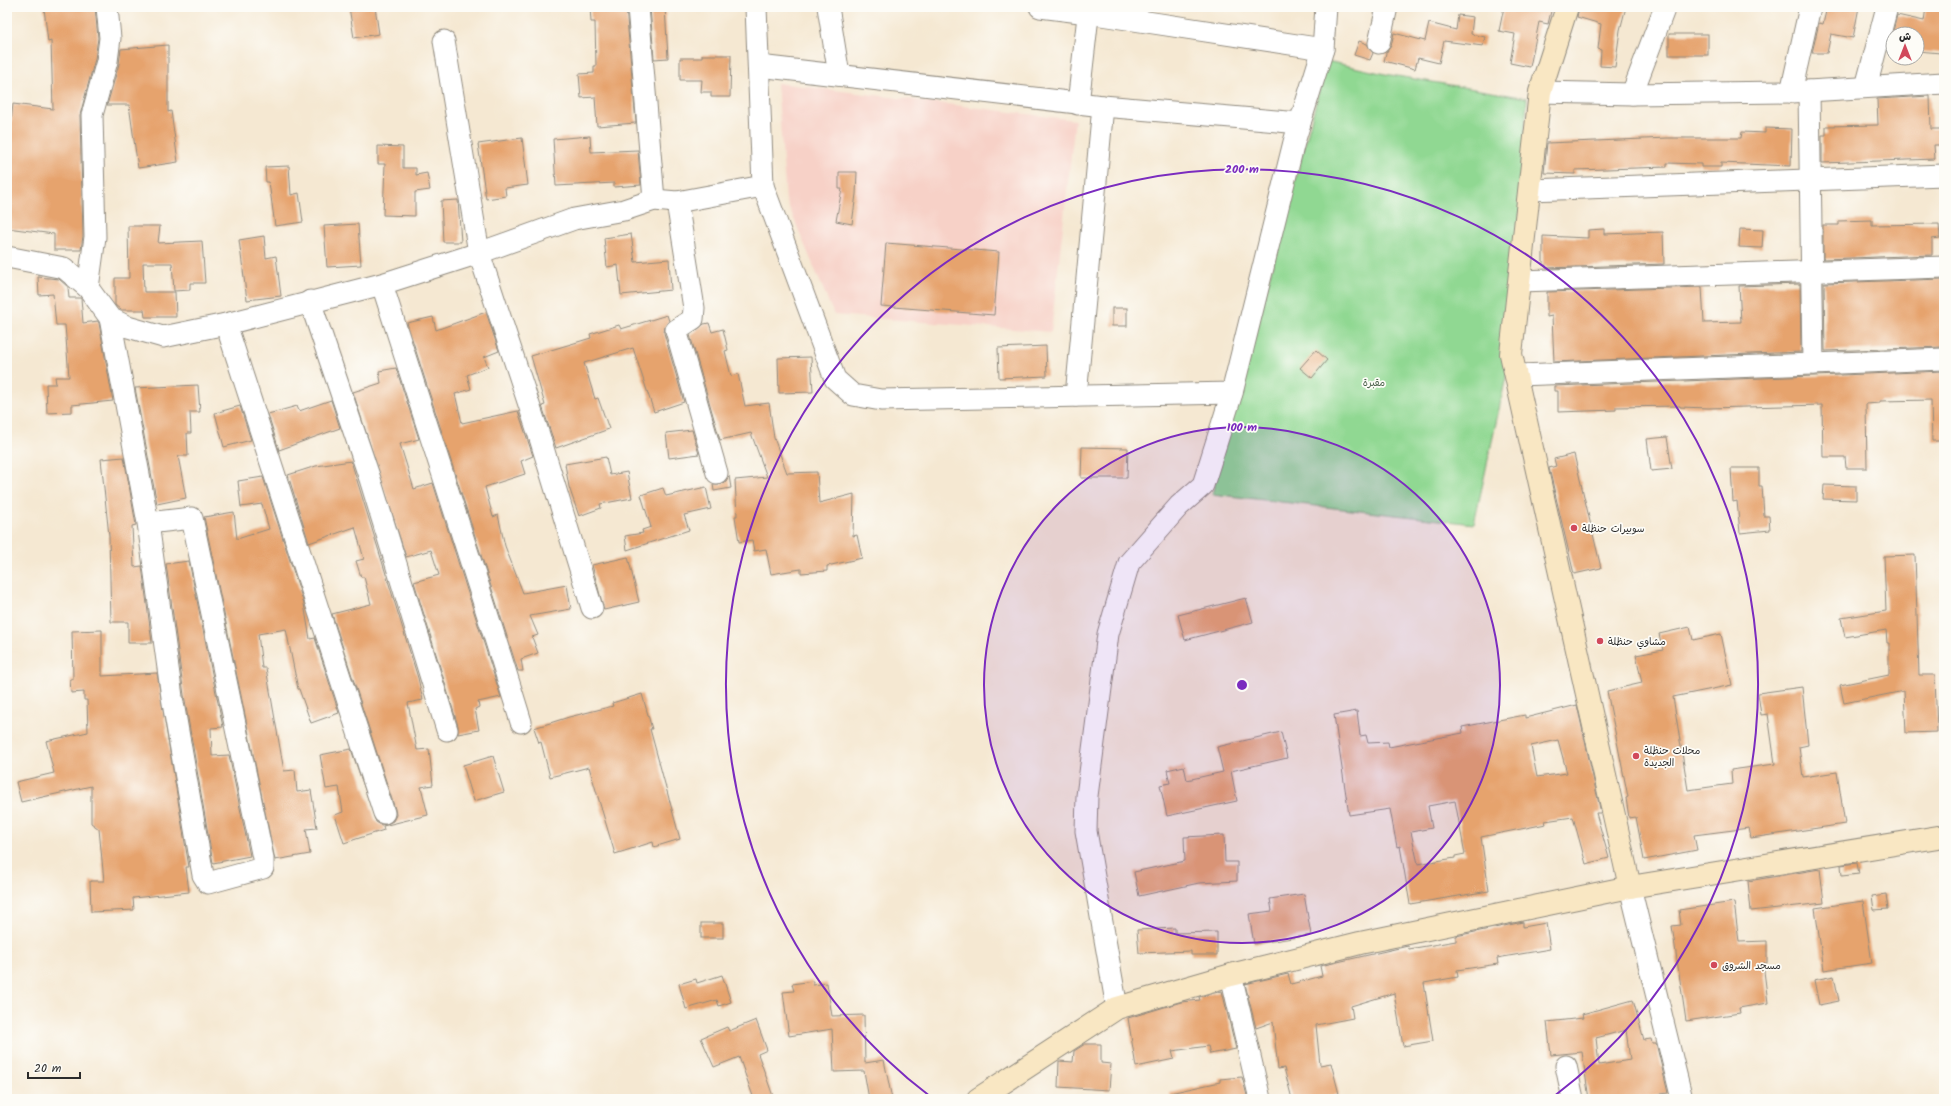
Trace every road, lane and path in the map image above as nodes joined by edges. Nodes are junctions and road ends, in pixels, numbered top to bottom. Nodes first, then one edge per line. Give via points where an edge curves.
1 (107, 7) edge
2 (638, 7) edge
3 (756, 7) edge
4 (828, 7) edge
5 (1040, 7) edge
6 (1326, 7) edge
7 (1387, 7) edge
8 (1567, 7) edge
9 (1666, 7) edge
10 (1810, 7) edge
11 (1886, 7) edge
12 (1088, 10) edge
13 (444, 41) dead end
14 (1379, 43) dead end
15 (1323, 49) junction
16 (760, 66) junction
17 (839, 75) junction
18 (1944, 83) edge
19 (1866, 88) junction
20 (1800, 91) junction
21 (1540, 92) junction
22 (1632, 94) junction
23 (1078, 104) junction
24 (1102, 106) junction
25 (1300, 123) junction
26 (1944, 175) edge
27 (1810, 180) junction
28 (763, 186) junction
29 (1530, 190) junction
30 (654, 200) junction
31 (677, 202) junction
32 (479, 253) junction
33 (7, 258) edge
34 (1944, 267) edge
35 (1812, 272) junction
36 (1520, 281) junction
37 (382, 284) junction
38 (88, 288) junction
39 (310, 301) junction
40 (110, 318) junction
41 (226, 324) junction
42 (1944, 358) edge
43 (1813, 364) junction
44 (1516, 375) junction
45 (1232, 393) junction
46 (1076, 396) junction
47 (717, 473) dead end
48 (148, 523) junction
49 (592, 608) dead end
50 (521, 722) dead end
51 (447, 730) dead end
52 (384, 812) dead end
53 (1944, 836) edge
54 (1630, 887) junction
55 (1231, 975) junction
56 (1117, 1008) junction
57 (1566, 1066) dead end
58 (978, 1099) edge
59 (1260, 1099) edge
60 (1573, 1099) edge
61 (1682, 1099) edge

1 - 38 street via 110,38 107,61 92,115 95,237
2 - 30 street
3 - 16 street
4 - 17 street
5 - 12 street
6 - 15 street
7 - 14 street
8 - 21 street
9 - 22 street
10 - 20 street
11 - 19 street
12 - 15 street
12 - 23 street
13 - 32 street
15 - 25 street
16 - 17 street
16 - 28 street
17 - 23 street
18 - 19 street
19 - 20 street
20 - 22 street
20 - 27 street
21 - 22 street
21 - 29 street
23 - 24 street
24 - 25 street
24 - 46 street
25 - 45 street
26 - 27 street
27 - 29 street
27 - 35 street
28 - 31 street
28 - 46 street via 835,379 853,395 881,400
29 - 36 street
30 - 31 street
30 - 32 street via 624,210 574,219
31 - 47 street via 694,319 676,330
32 - 37 street
32 - 49 street
33 - 38 street via 64,268
34 - 35 street
35 - 36 street
35 - 43 street
36 - 44 street via 1511,354
37 - 39 street
37 - 50 street via 452,507 470,554
38 - 40 street
39 - 41 street
39 - 51 street via 370,479
40 - 41 street via 128,327 163,337
40 - 48 street
41 - 52 street
42 - 43 street
43 - 44 street
44 - 54 street
45 - 46 street
45 - 56 street via 1203,485 1179,506 1129,563 1108,634 1087,796 1086,831
48 - 48 street via 172,697 203,875 208,883 263,868 263,858 192,518
53 - 54 street
54 - 55 street via 1360,943
54 - 61 street
55 - 56 street
55 - 59 street
56 - 58 street
57 - 60 street

